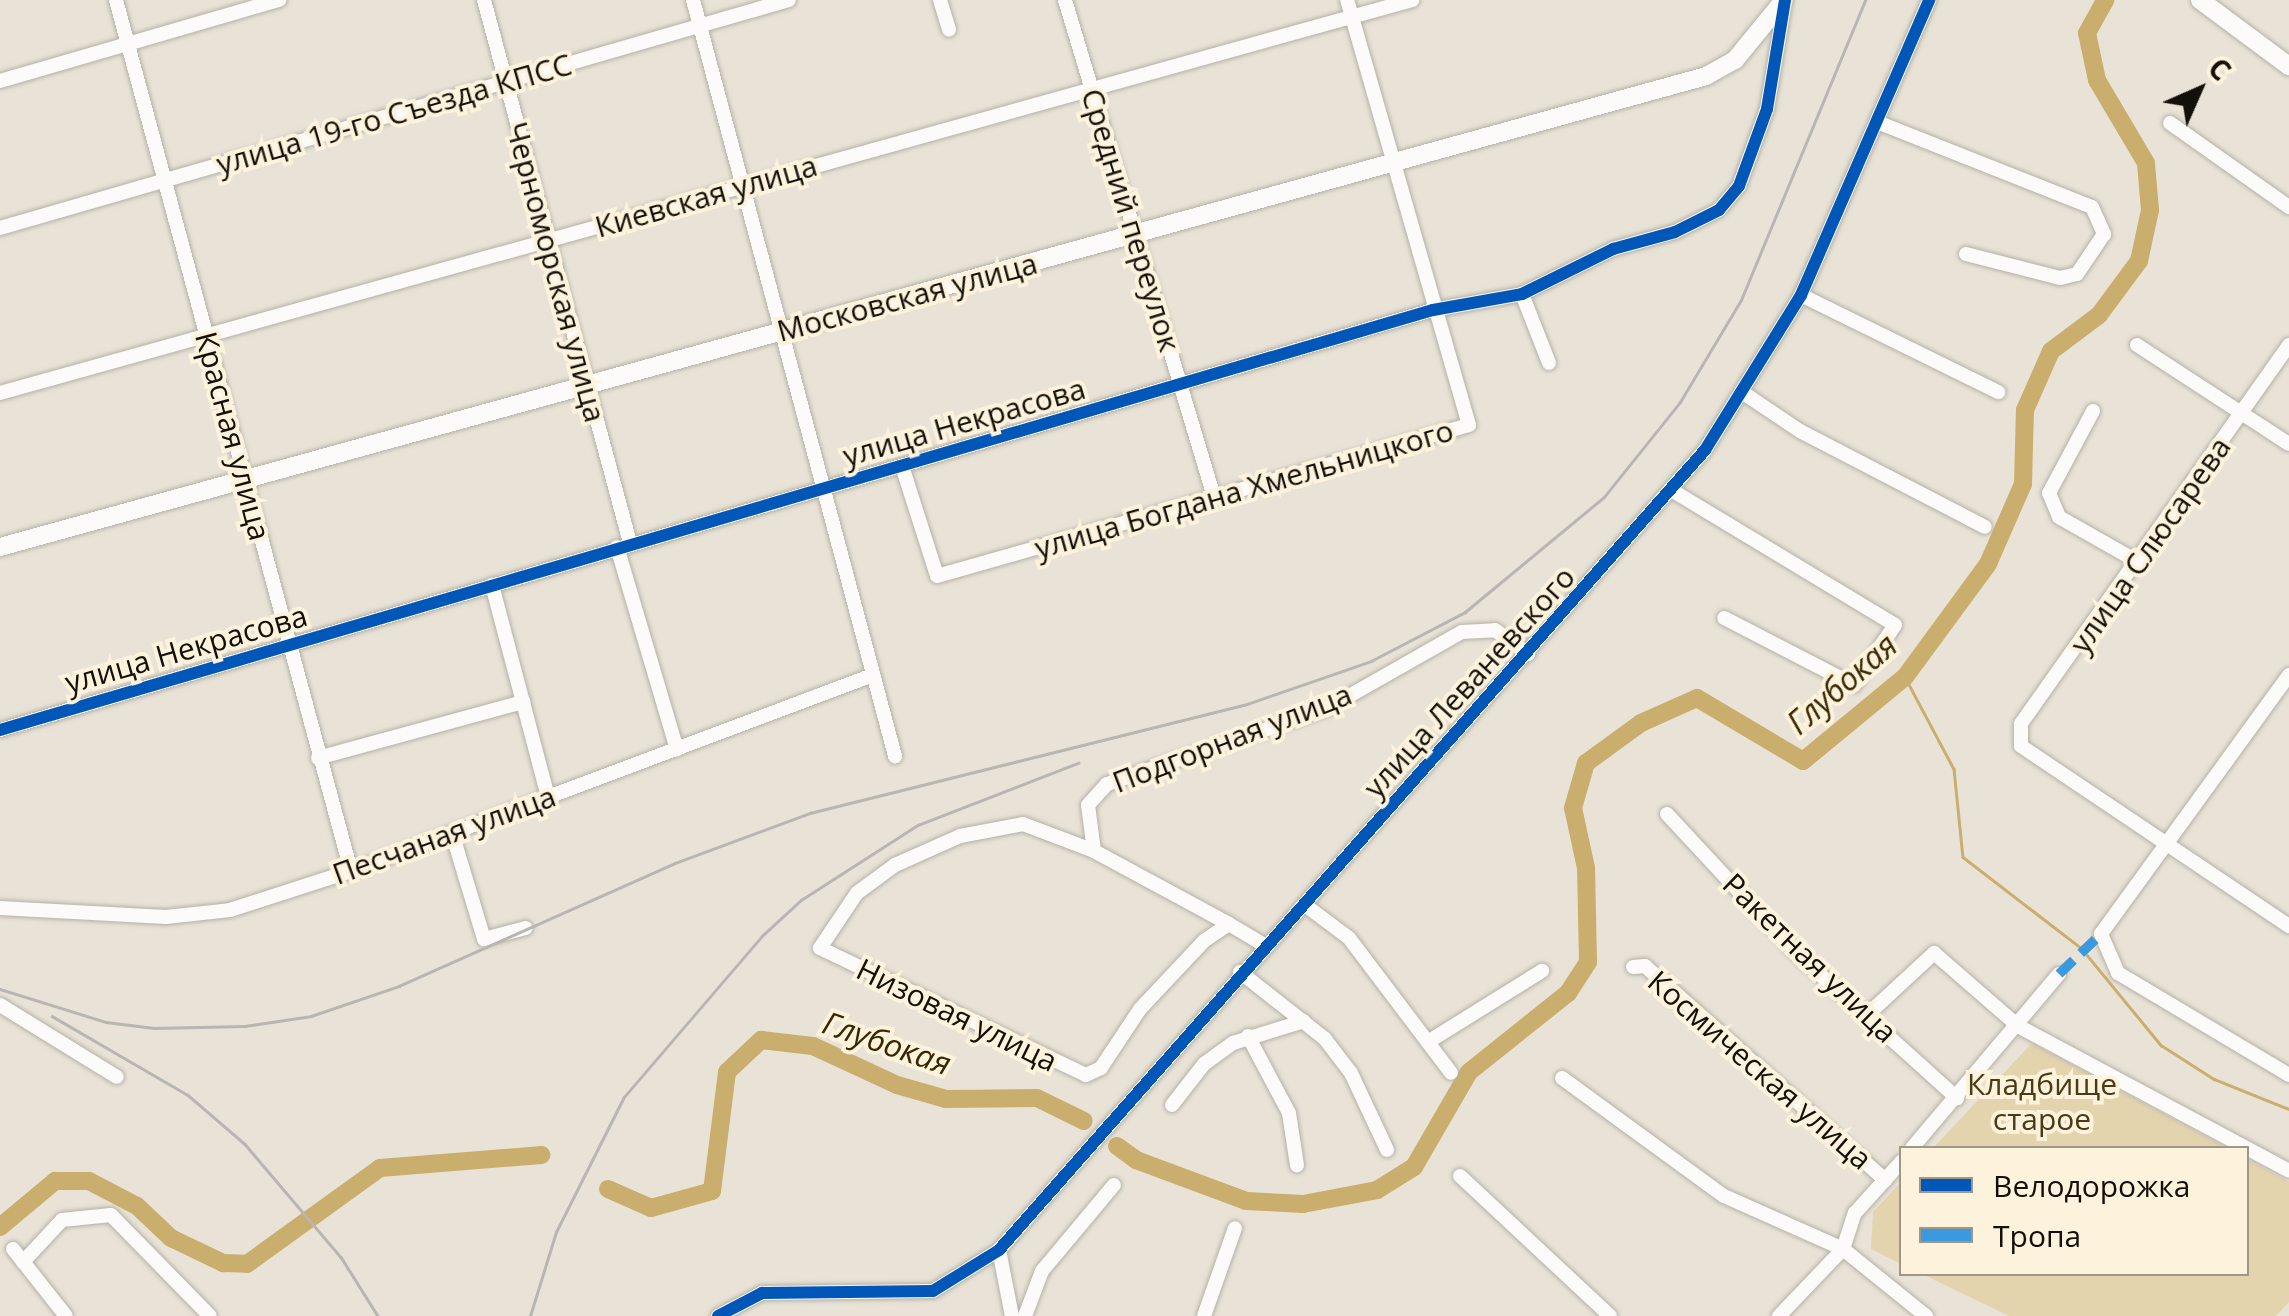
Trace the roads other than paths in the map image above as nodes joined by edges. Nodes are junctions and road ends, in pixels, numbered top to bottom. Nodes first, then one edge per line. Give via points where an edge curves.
1 (116, 0) edge
2 (279, 0) edge
3 (484, 0) edge
4 (694, 0) edge
5 (789, 0) edge
6 (940, 0) edge
7 (1064, 0) edge
8 (1346, 0) edge
9 (1412, 0) edge
10 (1785, 0) edge
11 (1929, 0) edge
12 (2200, 0) edge
13 (1351, 17) junction
14 (700, 26) junction
15 (949, 30) dead end
16 (128, 44) junction
17 (2289, 66) edge
18 (0, 81) edge
19 (505, 82) junction
20 (1092, 88) junction
21 (1878, 122) junction
22 (2170, 123) dead end
23 (1392, 159) junction
24 (165, 181) junction
25 (742, 186) junction
26 (2289, 207) edge
27 (0, 228) edge
28 (1134, 236) junction
29 (547, 240) junction
30 (1966, 254) dead end
31 (1522, 294) junction
32 (1801, 295) junction
33 (1433, 310) junction
34 (780, 330) junction
35 (207, 335) junction
36 (2137, 345) dead end
37 (2289, 346) edge
38 (1549, 363) dead end
39 (586, 386) junction
40 (1181, 386) junction
41 (1742, 392) junction
42 (1998, 392) dead end
43 (0, 393) edge
44 (2093, 410) dead end
45 (2242, 414) junction
46 (2289, 444) edge
47 (902, 466) junction
48 (245, 479) junction
49 (824, 488) junction
50 (1673, 492) junction
51 (1214, 497) junction
52 (1986, 527) dead end
53 (624, 545) junction
54 (0, 547) edge
55 (2140, 563) junction
56 (492, 586) junction
57 (1724, 618) dead end
58 (288, 644) junction
59 (1528, 654) junction
60 (2289, 674) edge
61 (873, 675) junction
62 (523, 702) junction
63 (0, 730) edge
64 (677, 749) junction
65 (895, 756) dead end
66 (318, 758) junction
67 (548, 798) junction
68 (1667, 814) dead end
69 (452, 833) junction
70 (2169, 843) junction
71 (1094, 850) junction
72 (351, 871) junction
73 (1304, 904) junction
74 (0, 908) edge
75 (1228, 924) junction
76 (2289, 926) edge
77 (526, 928) dead end
78 (1264, 946) junction
79 (1633, 966) dead end
80 (1542, 971) dead end
81 (1240, 972) junction
82 (2059, 974) dead end
83 (0, 1005) edge
84 (1866, 1016) junction
85 (1304, 1021) junction
86 (2018, 1026) junction
87 (1248, 1036) junction
88 (1431, 1040) junction
89 (1451, 1073) dead end
90 (2289, 1075) edge
91 (118, 1078) dead end
92 (1562, 1078) dead end
93 (1958, 1098) junction
94 (1172, 1105) dead end
95 (1914, 1146) edge
96 (2242, 1146) edge
97 (1387, 1150) dead end
98 (2249, 1150) edge
99 (1899, 1164) edge
100 (1297, 1166) dead end
101 (2289, 1171) edge
102 (1460, 1176) dead end
103 (1884, 1180) junction
104 (1114, 1185) dead end
105 (1234, 1228) dead end
106 (13, 1249) dead end
107 (1842, 1249) junction
108 (999, 1250) junction
109 (23, 1262) junction
110 (66, 1316) edge
111 (210, 1316) edge
112 (718, 1316) edge
113 (1012, 1316) edge
114 (1025, 1316) edge
115 (1204, 1316) edge
116 (1610, 1316) edge
117 (1779, 1316) edge
118 (1926, 1316) edge

1 - 16 street, Красная улица
2 - 16 street
3 - 19 street, Черноморская улица
4 - 14 street
5 - 14 street, улица 19-го Съезда КПСС
6 - 15 street
7 - 20 street, Средний переулок
8 - 13 street, улица Богдана Хмельницкого
9 - 13 street, Киевская улица
10 - 23 main road, Московская улица via 1735,60 1706,76
10 - 31 street, улица Некрасова via 1766,109 1740,186 1719,210 1570,268
11 - 21 street, улица Леваневского
12 - 17 main road
13 - 20 street, Киевская улица
13 - 23 street, улица Богдана Хмельницкого
14 - 19 street, улица 19-го Съезда КПСС
14 - 25 street
16 - 18 street
16 - 24 street, Красная улица
19 - 24 street, улица 19-го Съезда КПСС
19 - 29 street, Черноморская улица
20 - 25 street, Киевская улица
20 - 28 street, Средний переулок
21 - 30 street via 2092,207 2104,234 2076,274 2060,278
21 - 32 street, улица Леваневского
22 - 26 street
23 - 28 main road, Московская улица
23 - 33 street, улица Богдана Хмельницкого
24 - 27 street, улица 19-го Съезда КПСС
24 - 35 street, Красная улица
25 - 29 street, Киевская улица
25 - 34 street
28 - 34 main road, Московская улица
28 - 40 street, Средний переулок
29 - 35 street, Киевская улица
29 - 39 street, Черноморская улица
31 - 33 street, улица Некрасова
31 - 38 street
32 - 41 street, улица Леваневского
32 - 42 street
33 - 40 street, улица Некрасова
33 - 51 street, улица Богдана Хмельницкого via 1468,425
34 - 39 main road, Московская улица
34 - 49 street
35 - 43 street, Киевская улица
35 - 48 street, Красная улица
36 - 45 street
37 - 45 street, улица Слюсарева
39 - 48 main road, Московская улица
39 - 53 street, Черноморская улица
40 - 47 street, улица Некрасова
40 - 51 street, Средний переулок
41 - 50 street, улица Леваневского
41 - 52 street via 1800,431
44 - 55 street via 2048,493 2059,517
45 - 46 street
45 - 55 street, улица Слюсарева
47 - 49 street, улица Некрасова
47 - 51 street, улица Богдана Хмельницкого via 936,576
48 - 54 main road, Московская улица
48 - 58 street, Красная улица
49 - 53 street, улица Некрасова
49 - 61 street
50 - 57 street via 1894,626 1854,685
50 - 59 street, улица Леваневского
53 - 56 street, улица Некрасова
53 - 64 street, Черноморская улица
55 - 70 street, улица Слюсарева via 2022,724 2022,746
56 - 58 street, улица Некрасова
56 - 62 street
58 - 63 street, улица Некрасова
58 - 66 street, Красная улица
59 - 71 street, Подгорная улица via 1494,630 1462,632 1328,708 1108,784 1088,805
59 - 73 street, улица Леваневского
60 - 70 street
61 - 64 street, Песчаная улица
61 - 65 street
62 - 66 street
62 - 67 street
64 - 67 street, Песчаная улица
66 - 72 street, Красная улица
67 - 69 street, Песчаная улица
68 - 84 street, Ракетная улица via 1796,953
69 - 72 street, Песчаная улица
69 - 77 street via 484,939
70 - 76 street
70 - 90 street via 2101,934 2118,972
71 - 75 street
71 - 75 street, Низовая улица via 1022,824 960,836 894,866 857,893 820,948 1077,1074 1095,1073 1140,1009
72 - 74 street, Песчаная улица via 214,912
73 - 78 street, улица Леваневского
73 - 88 street via 1350,938
75 - 78 street
78 - 81 street, улица Леваневского
79 - 103 street, Космическая улица via 1645,966
80 - 88 street
81 - 85 street
81 - 108 street, улица Леваневского
82 - 86 street
83 - 91 street
84 - 86 street via 1934,953
84 - 93 street, Ракетная улица
85 - 87 street
85 - 97 street via 1351,1073
86 - 93 street
86 - 96 street
87 - 94 street via 1204,1064
87 - 100 street via 1289,1114
88 - 89 street
92 - 107 street via 1724,1196
93 - 95 street
98 - 101 street
99 - 103 street
102 - 116 street
103 - 107 street via 1855,1212
104 - 114 street via 1042,1271
105 - 115 street
106 - 109 street
107 - 117 street
107 - 118 street
108 - 112 street, улица Леваневского via 948,1284 914,1294 762,1293
108 - 113 street
109 - 110 street
109 - 111 street via 62,1220 111,1215

